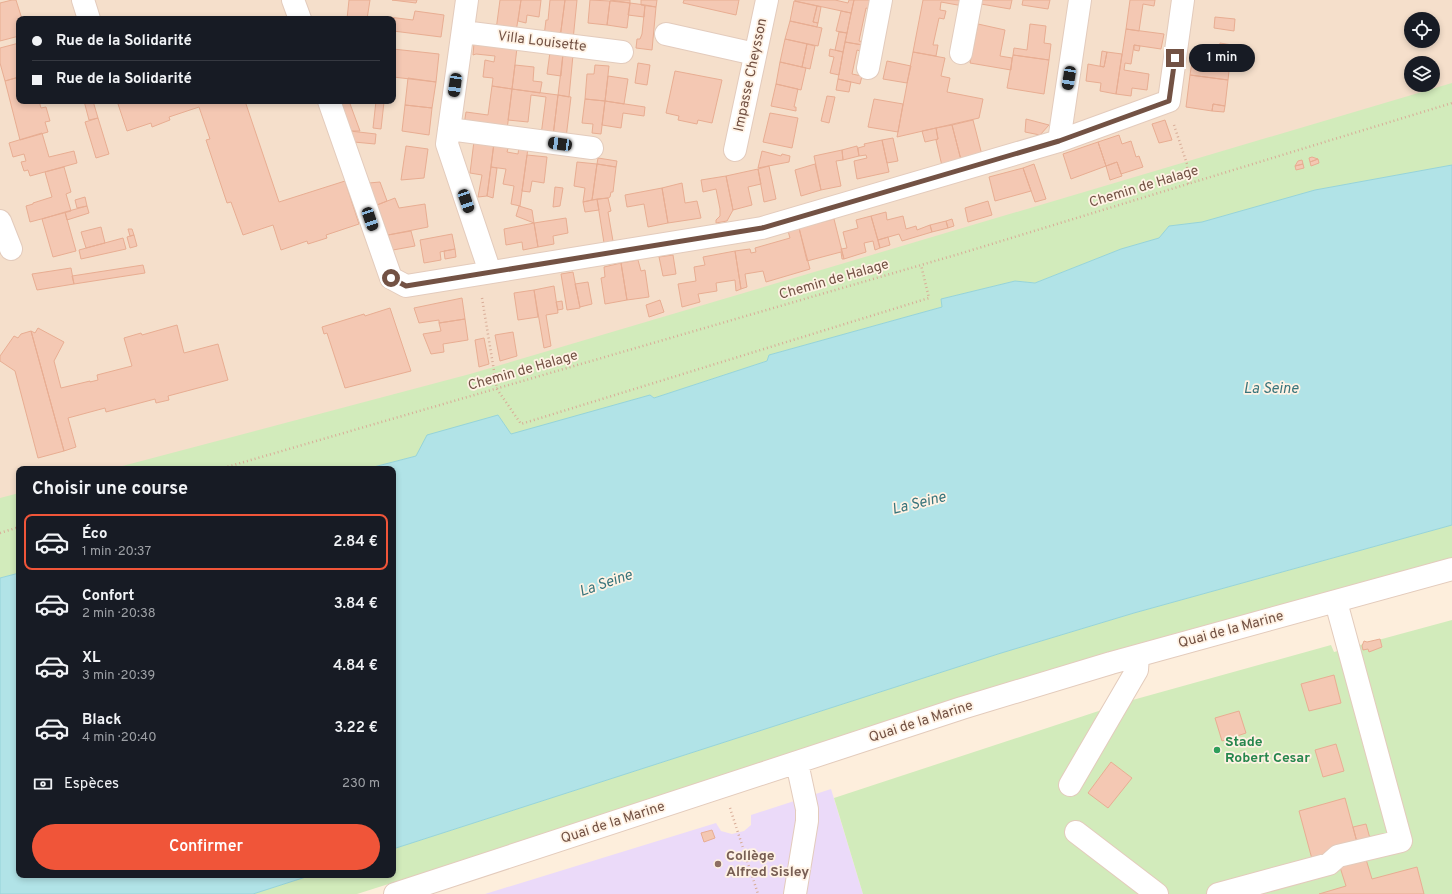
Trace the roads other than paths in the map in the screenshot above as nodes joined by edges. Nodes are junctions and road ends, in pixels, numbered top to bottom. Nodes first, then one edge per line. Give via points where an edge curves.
1 (83, 0) edge
2 (293, 0) edge
3 (467, 0) edge
4 (767, 0) edge
5 (881, 0) edge
6 (971, 0) edge
7 (1080, 0) edge
8 (1183, 0) edge
9 (89, 16) edge
10 (299, 16) edge
11 (463, 32) junction
12 (666, 34) dead end
13 (622, 52) dead end
14 (961, 53) dead end
15 (755, 54) junction
16 (868, 68) dead end
17 (329, 104) edge
18 (449, 129) junction
19 (1059, 141) junction
20 (592, 148) dead end
21 (735, 150) dead end
22 (0, 221) edge
23 (11, 249) dead end
24 (484, 273) junction
25 (1452, 569) edge
26 (1336, 602) junction
27 (1138, 656) junction
28 (797, 763) junction
29 (1070, 785) dead end
30 (1076, 832) dead end
31 (395, 894) edge
32 (795, 894) edge
33 (1157, 894) edge
34 (1218, 894) edge

1 - 9 street
2 - 10 street
3 - 11 street
4 - 15 street, Impasse Cheysson
5 - 16 street
6 - 14 street
7 - 19 street
8 - 19 street via 1169,101
11 - 13 street, Villa Louisette
11 - 18 street
12 - 15 street
15 - 21 street, Impasse Cheysson
17 - 24 street via 391,278 406,286
18 - 20 street
18 - 24 street via 447,144
19 - 24 street via 762,228
22 - 23 street
25 - 26 street, Quai de la Marine
26 - 27 street, Quai de la Marine
26 - 34 street via 1401,841 1338,856 1329,864
27 - 28 street, Quai de la Marine via 962,708
27 - 29 street via 1137,670
28 - 31 street, Quai de la Marine
28 - 32 street via 807,809 807,821
30 - 33 street

